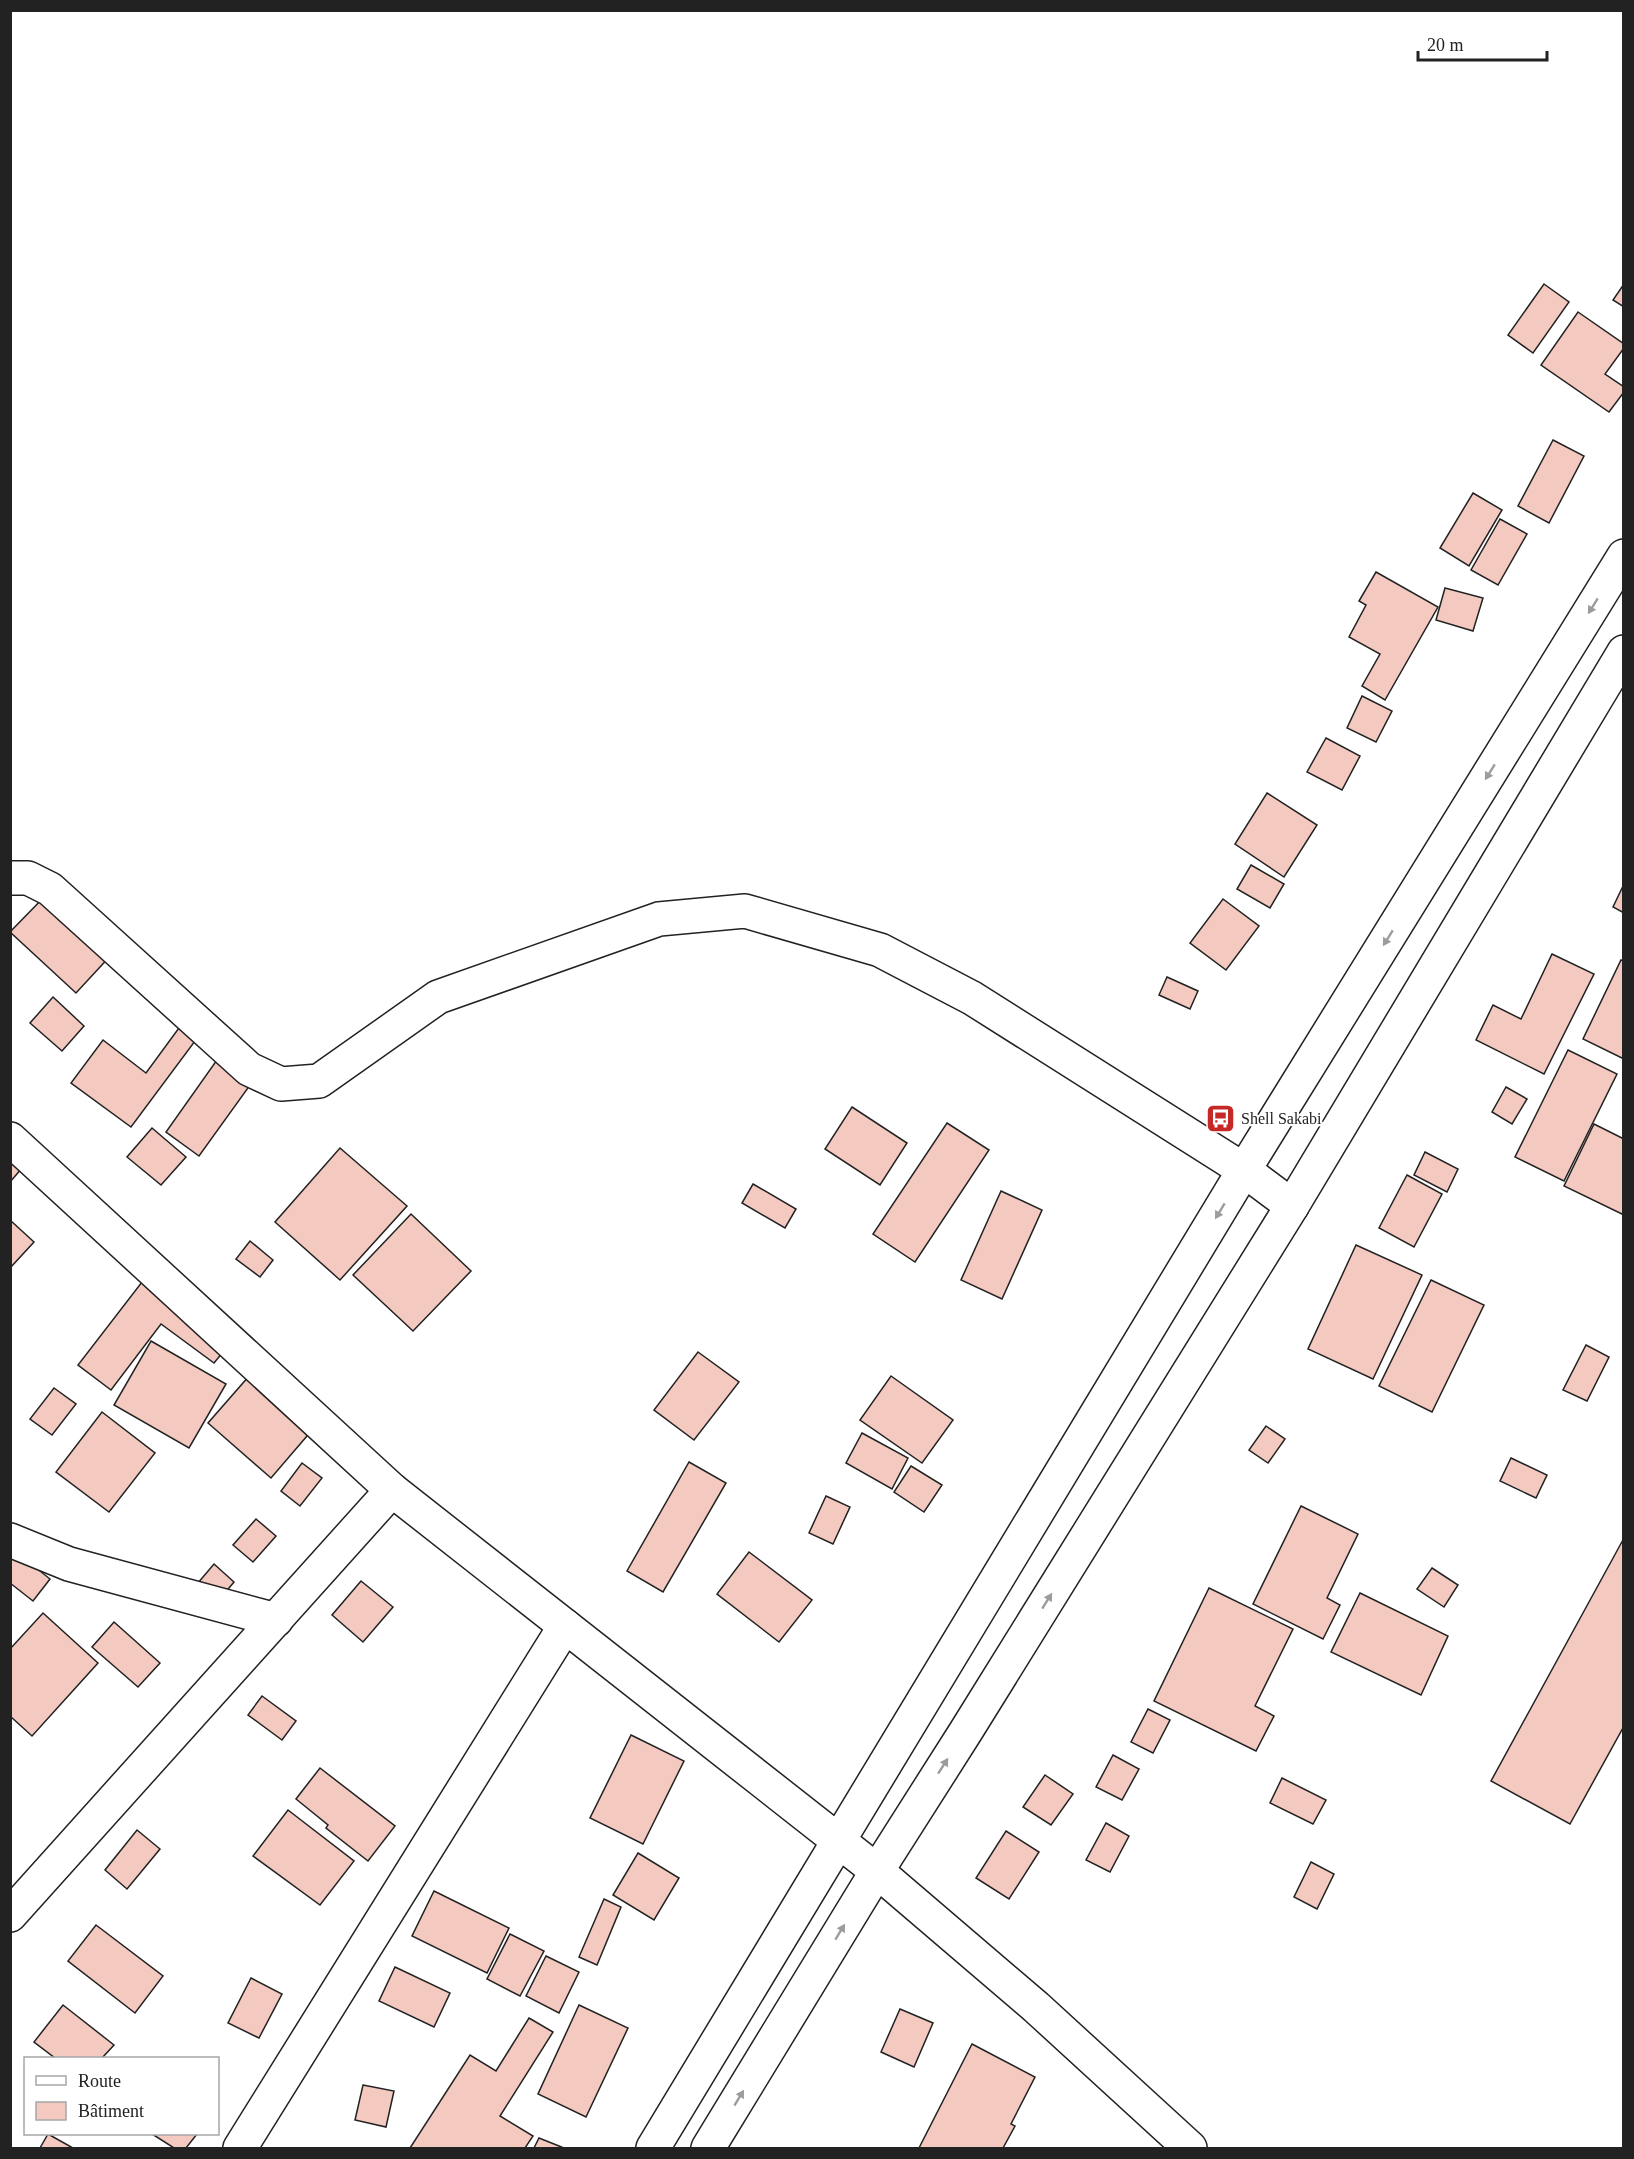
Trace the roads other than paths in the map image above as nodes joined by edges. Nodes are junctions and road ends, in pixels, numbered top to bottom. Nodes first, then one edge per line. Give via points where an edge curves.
1 (1623, 556) edge
2 (1623, 652) edge
3 (10, 878) edge
4 (10, 1139) edge
5 (1244, 1170) junction
6 (1292, 1206) junction
7 (392, 1490) junction
8 (10, 1540) edge
9 (276, 1620) junction
10 (565, 1626) junction
11 (839, 1841) junction
12 (877, 1870) junction
13 (10, 1915) edge
14 (240, 2148) edge
15 (653, 2148) edge
16 (708, 2148) edge
17 (1190, 2148) edge

1 -> 5 street
2 - 6 street
3 - 5 street via 28,878 50,889 249,1069 280,1084 319,1082 438,998 659,919 745,910 880,950 972,998
4 - 7 street
5 - 6 street
5 -> 11 street
12 -> 6 street
7 - 9 street
7 - 10 street
8 - 9 street via 69,1564
9 - 13 street
10 - 11 street
10 - 14 street
11 - 12 street
11 - 15 street
16 -> 12 street
12 - 17 street via 1036,2007

